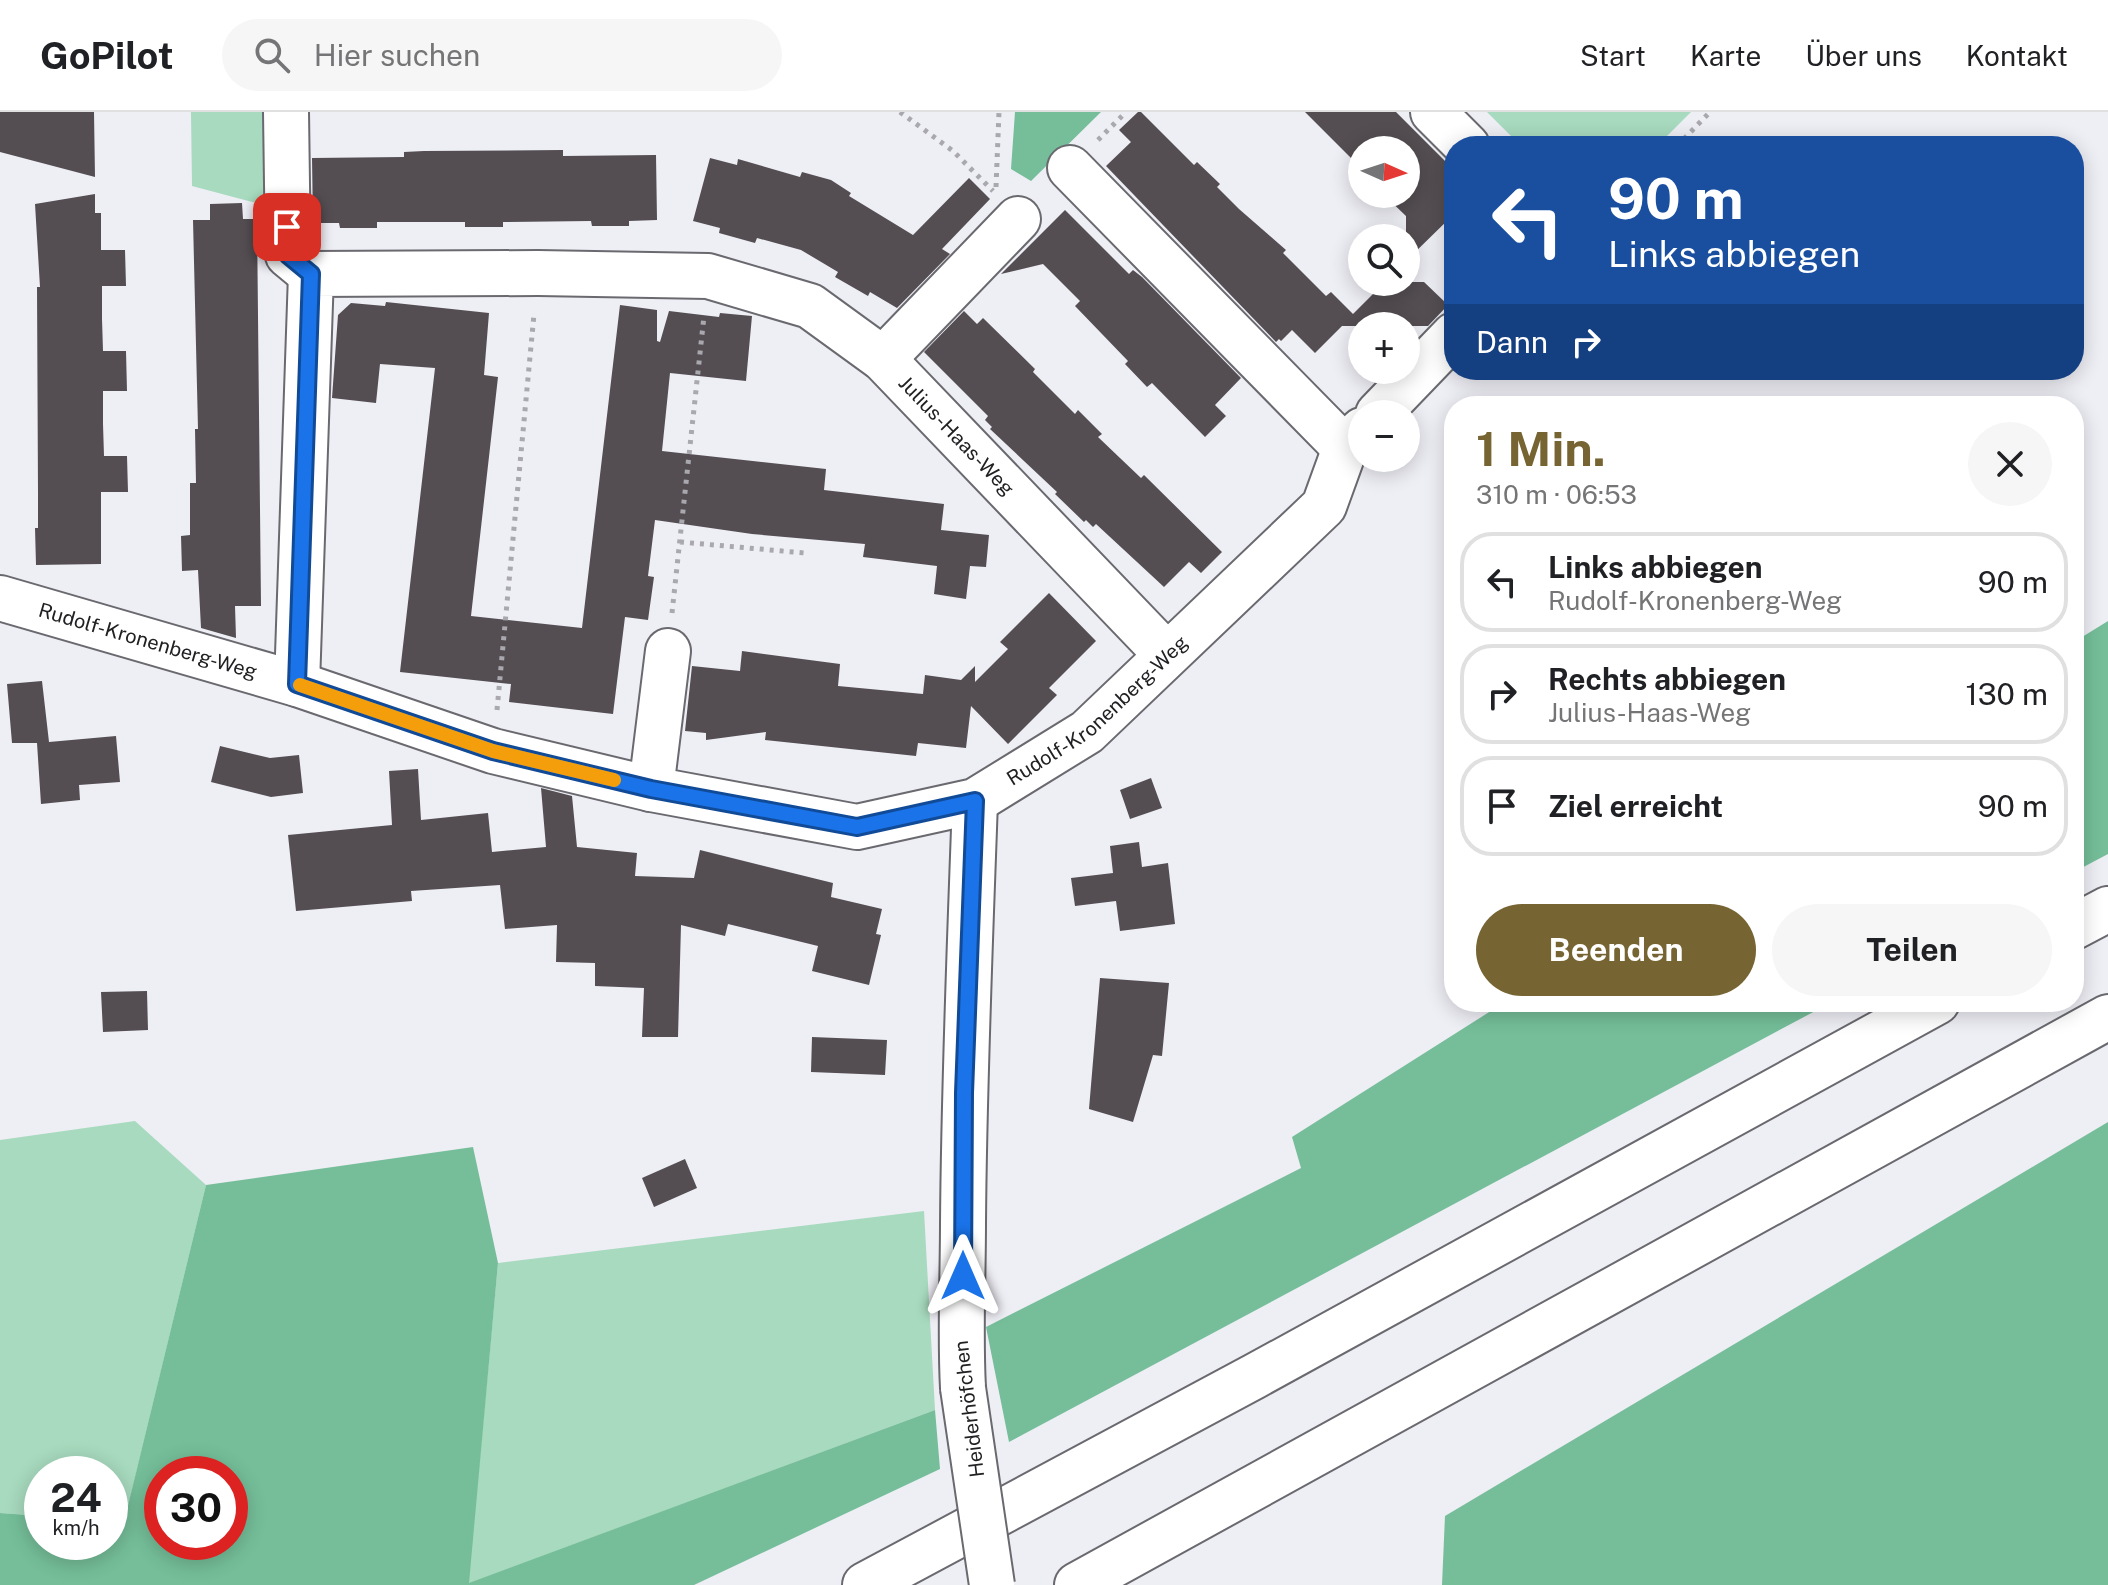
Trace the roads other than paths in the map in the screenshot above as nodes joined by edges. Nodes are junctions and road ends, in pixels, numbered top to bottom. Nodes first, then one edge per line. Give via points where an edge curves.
1 (286, 112) edge
2 (1433, 112) edge
3 (1457, 136) edge
4 (1070, 168) dead end
5 (1007, 206) road end
6 (311, 274) junction
7 (1444, 345) edge
8 (883, 359) junction
9 (1391, 400) edge
10 (1348, 433) edge
11 (1348, 452) edge
12 (0, 598) edge
13 (668, 651) road end
14 (1166, 654) junction
15 (297, 684) junction
16 (651, 789) junction
17 (975, 801) junction
18 (2108, 909) edge
19 (2084, 922) edge
20 (1919, 1012) edge
21 (2108, 1017) edge
22 (865, 1585) edge
23 (992, 1585) edge
24 (1077, 1585) edge

1 - 6 main road via 288,255
2 - 3 main road
4 - 10 main road
5 - 8 main road
6 - 8 main road, Julius-Haas-Weg via 708,276 810,306
6 - 15 main road
7 - 9 main road
8 - 14 main road, Julius-Haas-Weg
11 - 14 main road, Rudolf-Kronenberg-Weg via 1324,506
12 - 15 main road, Rudolf-Kronenberg-Weg
13 - 16 main road
14 - 17 main road, Rudolf-Kronenberg-Weg via 1087,732
15 - 16 main road, Rudolf-Kronenberg-Weg via 493,751
16 - 17 main road, Rudolf-Kronenberg-Weg via 857,827
17 - 23 main road, Heiderhöfchen, bridge via 960,1331 963,1388
18 - 19 main road
20 - 22 main road
21 - 24 main road

